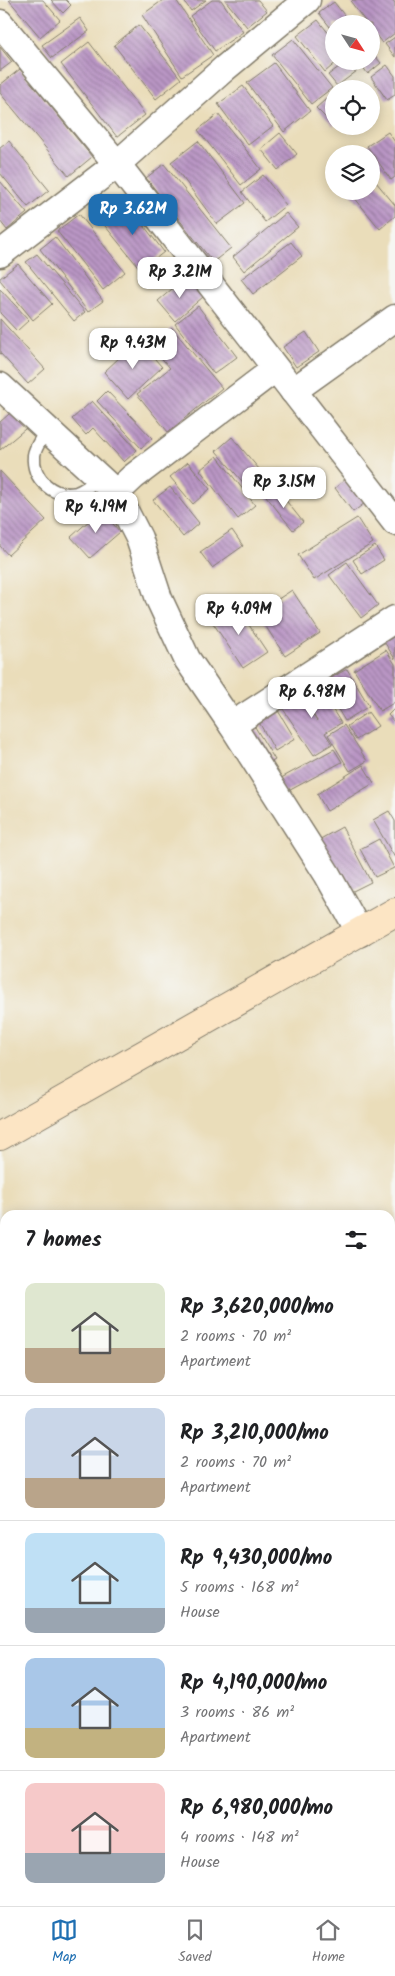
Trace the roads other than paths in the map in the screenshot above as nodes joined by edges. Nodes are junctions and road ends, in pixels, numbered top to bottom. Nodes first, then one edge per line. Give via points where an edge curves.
1 (307, 0) edge
2 (0, 23) edge
3 (117, 164) junction
4 (0, 254) edge
5 (395, 318) edge
6 (275, 369) junction
7 (0, 386) edge
8 (293, 391) junction
9 (46, 430) junction
10 (107, 485) junction
11 (395, 522) edge
12 (395, 619) edge
13 (232, 725) junction
14 (395, 912) edge
15 (360, 933) junction
16 (0, 1136) edge

1 - 3 street
2 - 3 street
3 - 4 street
3 - 6 street
5 - 8 street
6 - 8 street
6 - 10 street via 133,477
7 - 9 street
8 - 11 street
9 - 10 street
9 - 10 lane via 34,454 41,482 65,494
10 - 13 street via 139,538 159,598 187,660
12 - 13 street
13 - 15 street via 327,874
14 - 15 main road
15 - 16 main road

